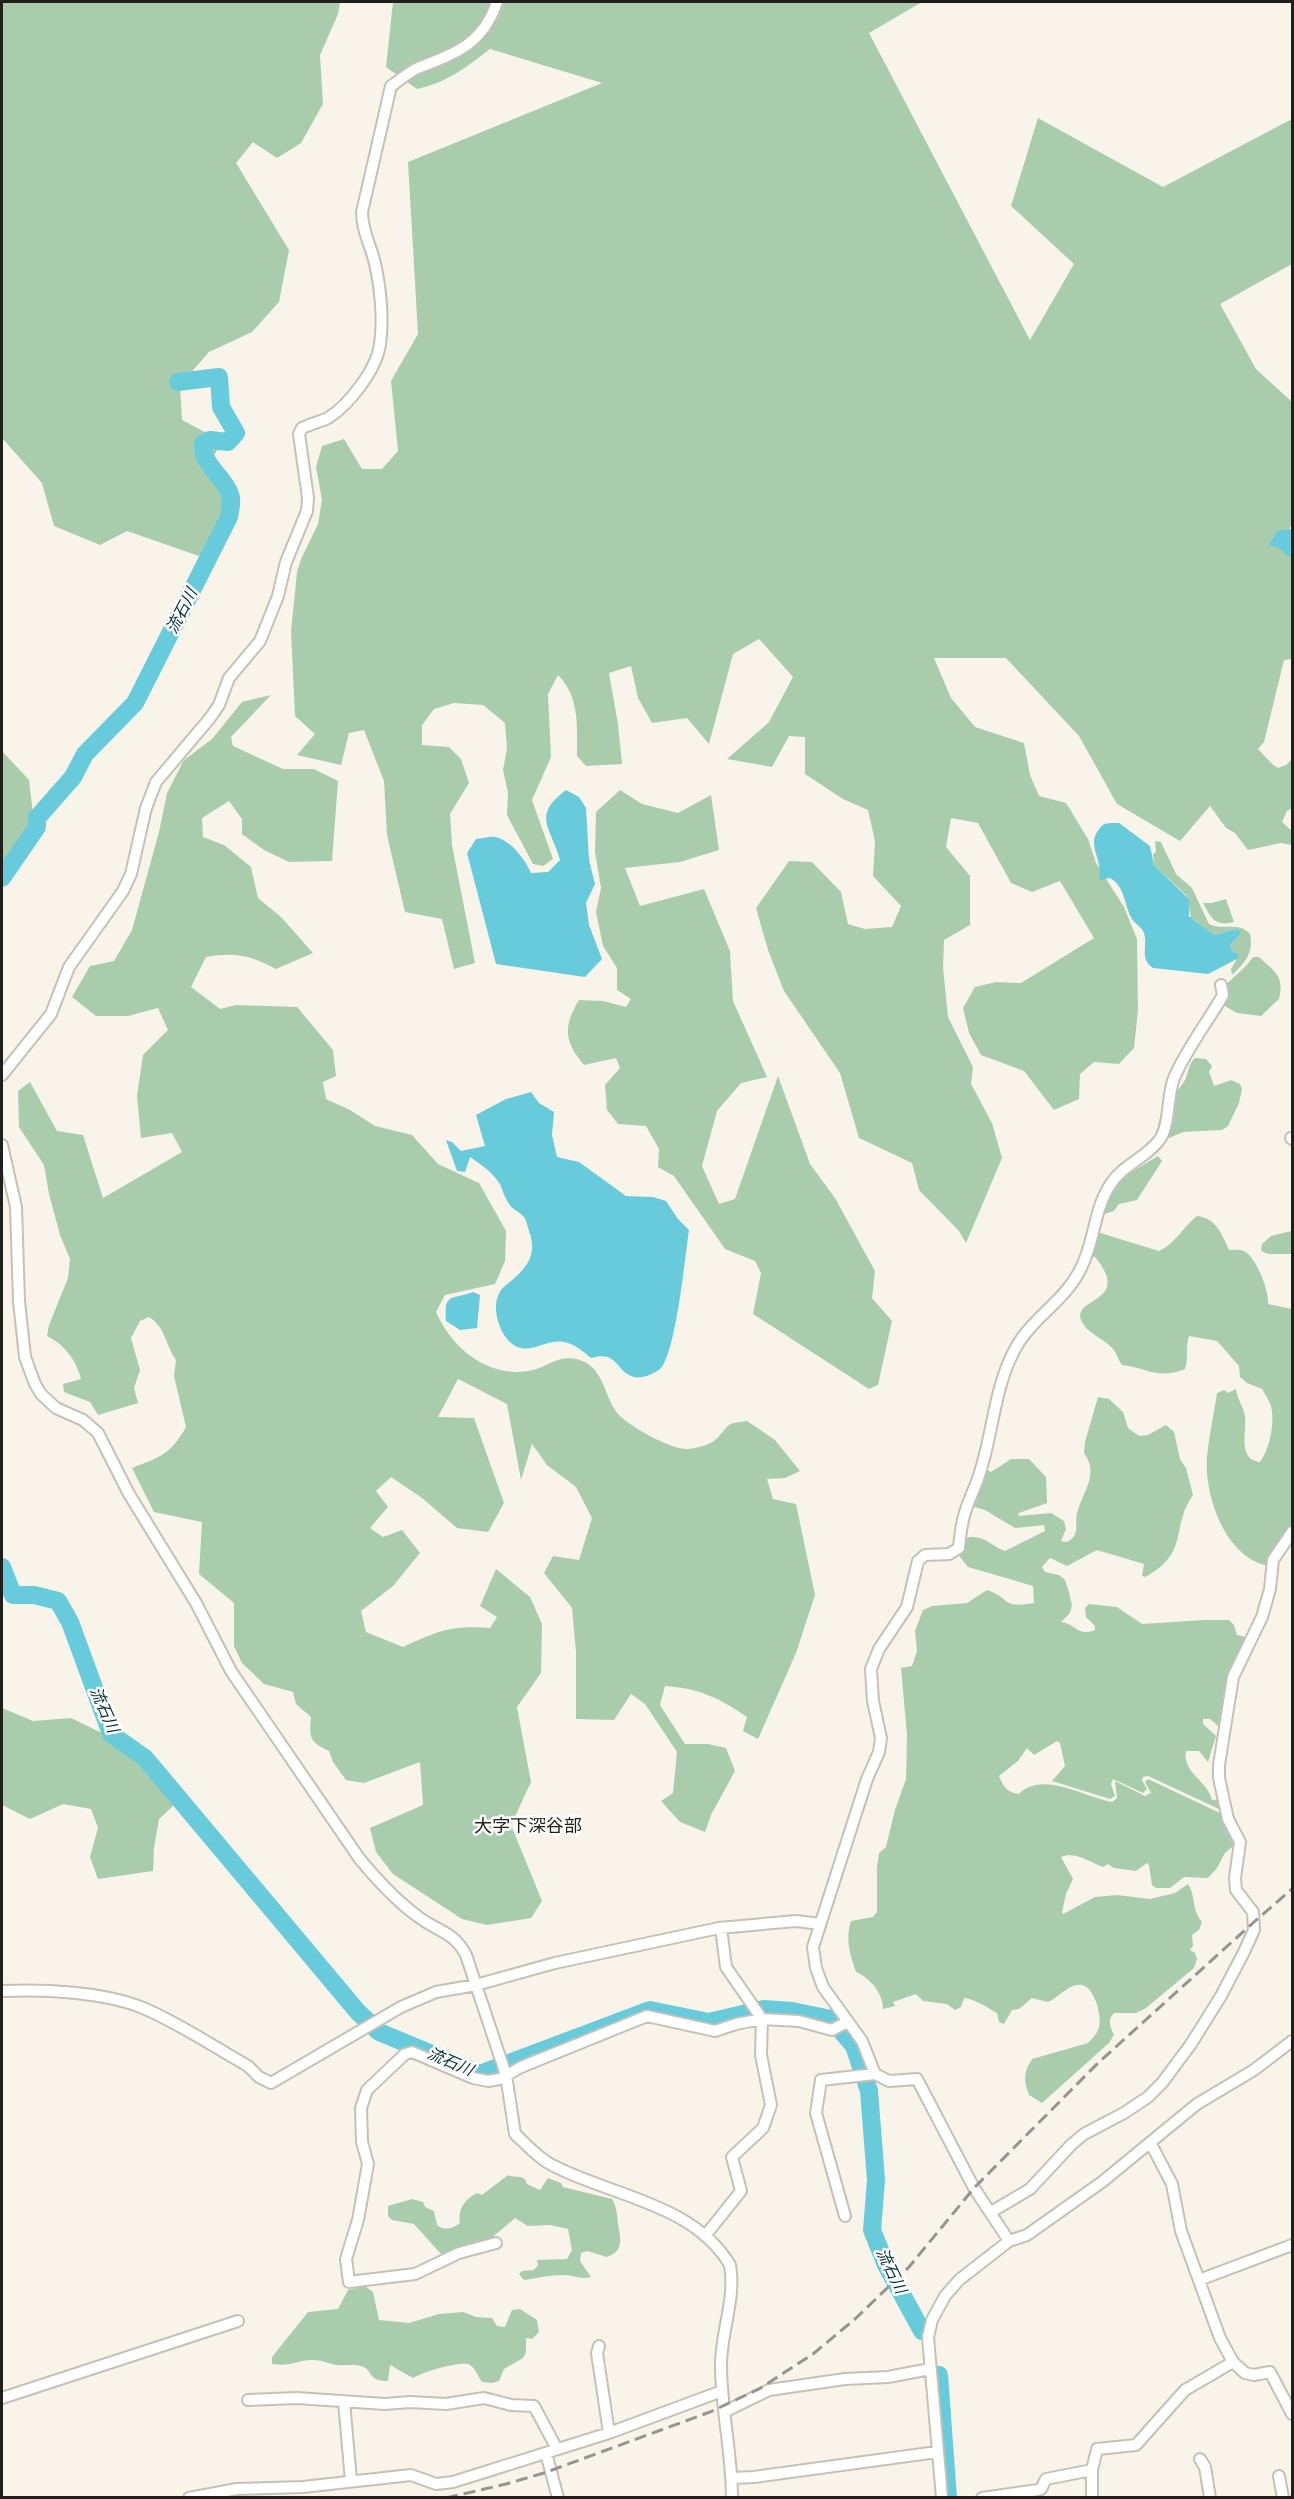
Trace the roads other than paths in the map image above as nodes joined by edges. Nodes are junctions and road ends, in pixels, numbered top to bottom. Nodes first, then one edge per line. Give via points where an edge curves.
1 (497, 2) edge
2 (1221, 985) dead end
3 (2, 1075) edge
4 (2, 1145) edge
5 (1293, 1532) edge
6 (820, 1924) junction
7 (721, 1928) junction
8 (476, 1985) junction
9 (2, 1991) edge
10 (762, 2019) junction
11 (847, 2022) junction
12 (1293, 2041) edge
13 (875, 2074) junction
14 (506, 2075) junction
15 (1151, 2144) junction
16 (991, 2212) junction
17 (845, 2216) dead end
18 (705, 2236) junction
19 (1009, 2241) junction
20 (496, 2243) dead end
21 (1293, 2245) edge
22 (1199, 2280) junction
23 (238, 2320) dead end
24 (599, 2346) dead end
25 (1233, 2362) junction
26 (930, 2369) junction
27 (722, 2391) junction
28 (2, 2398) edge
29 (248, 2400) dead end
30 (344, 2401) junction
31 (726, 2411) junction
32 (1293, 2414) edge
33 (609, 2433) junction
34 (552, 2451) junction
35 (937, 2452) junction
36 (1200, 2460) dead end
37 (1092, 2470) junction
38 (1279, 2476) dead end
39 (732, 2478) junction
40 (351, 2481) junction
41 (189, 2498) edge
42 (558, 2498) edge
43 (732, 2498) edge
44 (942, 2498) edge
45 (982, 2498) edge
46 (1092, 2498) edge
47 (1210, 2498) edge
48 (1283, 2498) edge

1 - 3 street via 485,29 463,49 416,69 391,86 362,212 379,295 381,344 376,359 342,407 326,419 302,428 299,434 307,511 286,561 261,641 229,678 210,718 156,782 123,891 69,967 51,1014
2 - 6 street via 1223,995 1173,1080 1159,1140 1119,1172 1109,1186 1099,1207 1091,1248 1079,1272 1064,1295 1014,1350 999,1392 981,1469 963,1517 959,1548 949,1554 925,1555 918,1561 906,1607 879,1649 871,1669 881,1738 879,1752
4 - 8 street via 16,1207 19,1300 25,1357 34,1384 56,1408 83,1420 98,1433 129,1494 201,1610 231,1671 370,1872 421,1918 453,1936
5 - 16 street via 1273,1560 1262,1617 1233,1677 1219,1765 1228,1819 1240,1842 1236,1890 1253,1912 1254,1930 1221,1996 1162,2083 1124,2113 1084,2134 1030,2190
6 - 7 street via 796,1921
6 - 11 street via 813,1947 816,1968 823,1987
7 - 8 street via 555,1963
7 - 10 street via 726,1966
8 - 9 street via 436,1992 401,2007 271,2083 248,2066 141,2007 40,1990
8 - 14 street
10 - 11 street via 799,2021 832,2030
10 - 14 street via 715,2031 647,2016
10 - 18 street via 761,2055 771,2105 763,2128 732,2157 741,2191
11 - 13 street via 862,2041
12 - 15 street via 1197,2104
13 - 16 street via 889,2081 917,2079 974,2188
13 - 17 street via 821,2080 816,2113
14 - 18 street via 515,2134 534,2152 570,2174 686,2220
14 - 20 street via 488,2081 473,2078 412,2052 367,2090 361,2108 367,2180 346,2259 350,2282 415,2274 459,2253
15 - 19 street via 1027,2235
15 - 22 street via 1172,2184 1181,2231
16 - 19 street
18 - 27 street via 726,2258 732,2272 721,2362
19 - 26 street via 959,2280 945,2296 928,2337
21 - 22 street
22 - 25 street
23 - 28 street
24 - 33 street
25 - 32 street via 1245,2373 1270,2372
25 - 37 street via 1185,2390 1136,2445 1097,2449
26 - 31 street via 769,2390
26 - 35 street
27 - 31 street
27 - 33 street
29 - 30 street
30 - 34 street via 446,2404 484,2397 511,2405 534,2406
30 - 40 street
31 - 39 street
33 - 34 street
34 - 40 street via 453,2482 436,2484 411,2475
34 - 42 street
35 - 39 street
35 - 44 street
36 - 47 street via 1205,2467
37 - 45 street via 1046,2479 1038,2490
37 - 46 street
38 - 48 street
39 - 43 street
40 - 41 street via 237,2489

